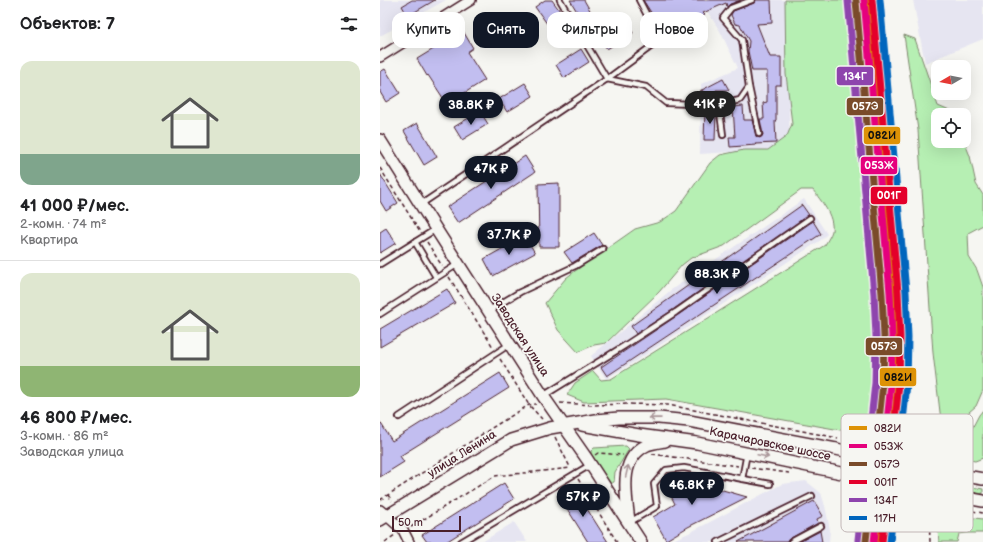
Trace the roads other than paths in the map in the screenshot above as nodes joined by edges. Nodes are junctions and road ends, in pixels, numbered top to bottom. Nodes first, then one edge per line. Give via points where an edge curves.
1 (471, 0) edge
2 (560, 0) edge
3 (639, 0) edge
4 (752, 0) edge
5 (380, 57) edge
6 (607, 79) junction
7 (749, 87) junction
8 (719, 105) junction
9 (759, 134) dead end
10 (723, 135) dead end
11 (380, 140) edge
12 (420, 204) junction
13 (810, 218) dead end
14 (436, 229) junction
15 (415, 242) junction
16 (603, 249) dead end
17 (380, 264) edge
18 (458, 264) junction
19 (436, 277) junction
20 (488, 311) junction
21 (380, 314) edge
22 (510, 344) junction
23 (543, 396) junction
24 (399, 417) dead end
25 (619, 418) junction
26 (569, 424) junction
27 (617, 431) junction
28 (672, 439) junction
29 (841, 451) edge
30 (747, 453) junction
31 (590, 465) junction
32 (841, 473) edge
33 (973, 477) edge
34 (742, 479) junction
35 (983, 479) edge
36 (770, 484) dead end
37 (812, 496) dead end
38 (973, 501) edge
39 (983, 501) edge
40 (382, 515) edge
41 (629, 523) junction
42 (821, 526) dead end
43 (409, 542) edge
44 (461, 542) edge
45 (640, 542) edge
46 (718, 542) edge
47 (791, 542) edge

1 - 5 street
2 - 6 lane
3 - 6 lane via 660,40
4 - 7 lane via 731,8 722,18 742,40
6 - 8 lane via 646,87 666,103
6 - 12 lane
7 - 8 lane via 740,100
7 - 9 lane
8 - 10 lane
11 - 12 street, Заводская улица
12 - 14 street, Заводская улица
13 - 23 lane via 676,312
14 - 15 lane
14 - 18 street, Заводская улица
15 - 17 lane
15 - 19 lane
16 - 20 lane
18 - 19 lane
18 - 20 street, Заводская улица
19 - 21 lane
20 - 22 street, Заводская улица
22 - 23 street, Заводская улица
22 - 24 lane
23 - 26 street, Заводская улица
25 - 26 street, Карачаровское шоссе
25 - 27 street via 613,423
29 -> 25 street, Карачаровское шоссе, bridge via 690,421
26 - 27 street, Карачаровское шоссе
26 - 31 street, Заводская улица
26 - 40 street, улица Ленина via 511,440
27 - 28 street, Карачаровское шоссе
28 - 30 street, Карачаровское шоссе
41 -> 28 street via 626,476 633,455 647,446
30 -> 32 street, Карачаровское шоссе, bridge
30 - 34 lane
31 - 41 street, Заводская улица
31 - 44 lane
35 -> 33 street, Карачаровское шоссе, bridge
34 - 36 lane
34 - 41 lane via 684,468 666,470 654,484 657,506
37 - 46 lane
38 -> 39 street, Карачаровское шоссе, bridge
40 - 43 street via 403,530
41 - 45 street, Заводская улица
42 - 47 lane

